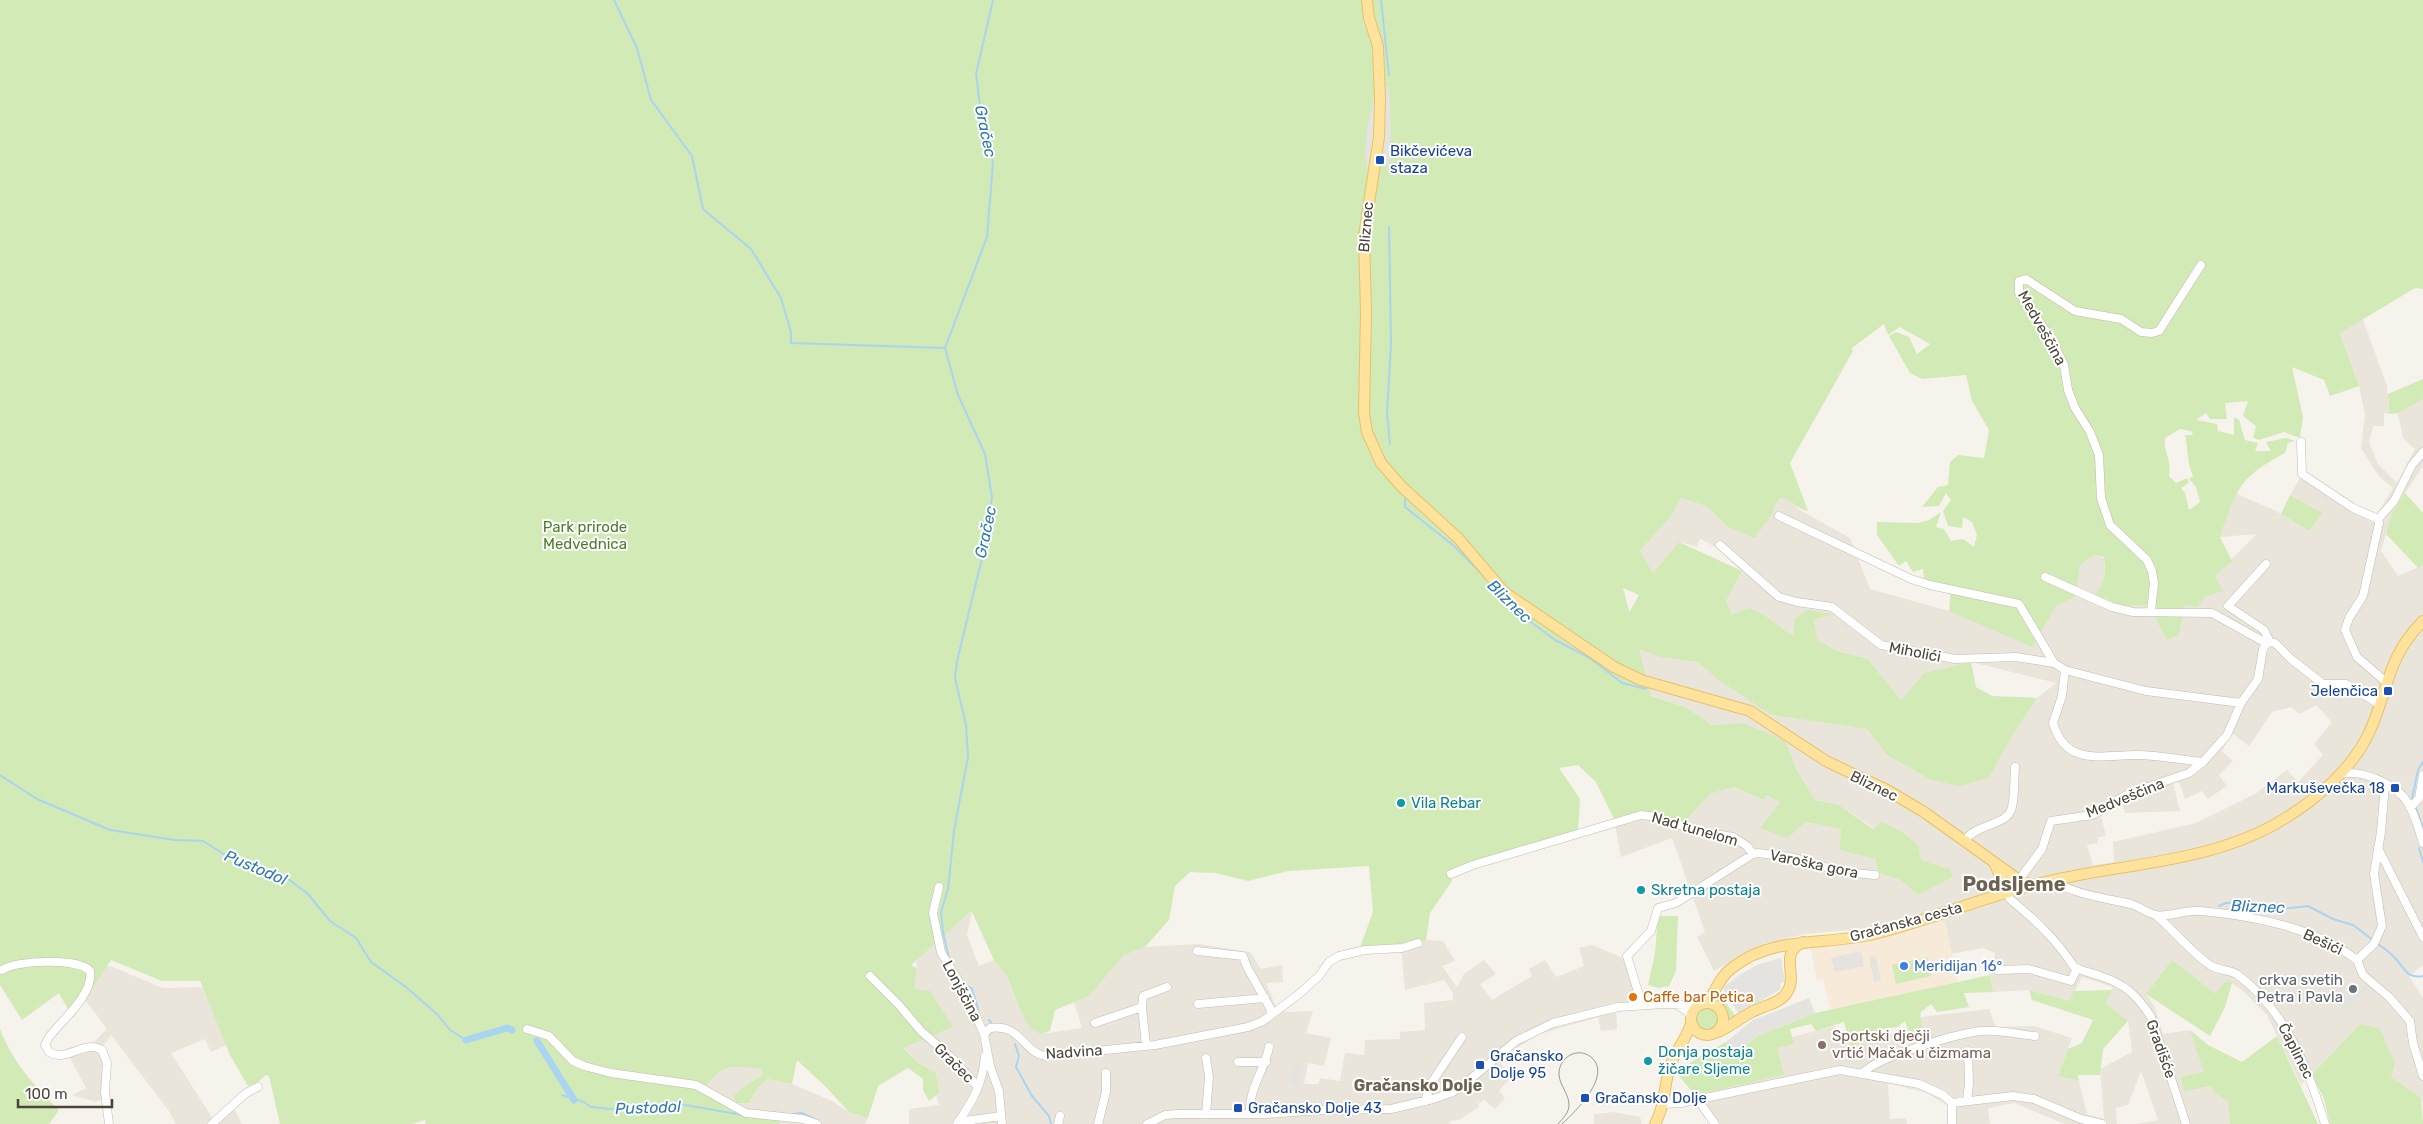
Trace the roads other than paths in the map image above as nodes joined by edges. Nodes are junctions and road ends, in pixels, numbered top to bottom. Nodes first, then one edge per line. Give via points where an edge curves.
1 (1366, 0) edge
2 (2201, 265) dead end
3 (2301, 442) dead end
4 (2423, 452) edge
5 (1779, 516) dead end
6 (2378, 519) junction
7 (1720, 544) dead end
8 (2266, 564) dead end
9 (2045, 577) dead end
10 (2150, 612) junction
11 (2423, 621) edge
12 (2268, 642) junction
13 (2054, 663) junction
14 (2065, 670) junction
15 (2386, 682) junction
16 (2241, 703) junction
17 (2379, 704) junction
18 (2354, 758) junction
19 (2203, 762) junction
20 (2015, 766) dead end
21 (2359, 774) junction
22 (2423, 775) edge
23 (2337, 776) junction
24 (2385, 785) junction
25 (2410, 808) junction
26 (1965, 840) junction
27 (2423, 843) edge
28 (2378, 848) junction
29 (1753, 854) junction
30 (1992, 860) junction
31 (1451, 874) dead end
32 (1875, 876) dead end
33 (2019, 880) junction
34 (2056, 880) junction
35 (2032, 885) junction
36 (939, 887) dead end
37 (2006, 893) junction
38 (2157, 916) junction
39 (2423, 937) edge
40 (1803, 942) junction
41 (1418, 943) dead end
42 (1778, 946) junction
43 (1197, 951) dead end
44 (1790, 958) junction
45 (2357, 960) junction
46 (2076, 968) junction
47 (2, 970) dead end
48 (1998, 970) dead end
49 (870, 976) dead end
50 (1168, 987) dead end
51 (1265, 998) junction
52 (1198, 1004) dead end
53 (1674, 1004) junction
54 (1702, 1004) junction
55 (1639, 1006) junction
56 (1142, 1008) junction
57 (1270, 1014) junction
58 (1691, 1020) junction
59 (1095, 1023) dead end
60 (526, 1029) dead end
61 (1718, 1032) junction
62 (984, 1034) junction
63 (1703, 1035) junction
64 (2035, 1036) dead end
65 (1462, 1037) dead end
66 (1146, 1046) junction
67 (1270, 1046) dead end
68 (1682, 1046) junction
69 (986, 1047) junction
70 (1968, 1052) dead end
71 (1206, 1058) dead end
72 (1238, 1062) dead end
73 (1266, 1062) junction
74 (1106, 1073) dead end
75 (1863, 1073) junction
76 (2423, 1076) edge
77 (258, 1087) dead end
78 (978, 1087) junction
79 (1698, 1100) junction
80 (1967, 1100) junction
81 (1426, 1101) junction
82 (1952, 1103) junction
83 (1664, 1104) junction
84 (1206, 1114) junction
85 (1250, 1114) junction
86 (1001, 1120) edge
87 (958, 1123) edge
88 (109, 1124) edge
89 (212, 1124) edge
90 (817, 1124) edge
91 (1098, 1124) edge
92 (1147, 1124) edge
93 (1655, 1124) edge
94 (1715, 1124) edge
95 (1952, 1124) edge
96 (2102, 1124) edge
97 (2186, 1124) edge
98 (2325, 1124) edge

1 - 26 main road, Bliznec via 1378,46 1380,99 1379,137 1364,236 1364,413 1367,432 1381,463 1402,487 1458,538 1504,592 1614,667 1641,680 1750,712 1826,761 1887,790
2 - 10 street, Medveščina via 2159,331 2152,333 2140,332 2121,319 2075,311 2026,279 2019,281 2018,285 2019,293 2051,338 2064,365 2075,408 2099,455 2101,498 2110,525 2146,560 2152,572 2154,583
3 - 6 street via 2302,474 2353,508
4 - 6 street via 2412,465 2394,501
5 - 13 street, Miholići via 1911,579 2019,604
6 - 15 street via 2363,596 2349,618 2346,630 2357,657
7 - 13 street, Miholići via 1780,597 1832,606 1881,645 1955,659 2016,657
8 - 12 street via 2228,606 2264,630
9 - 10 street via 2112,607
10 - 12 street via 2212,613
11 - 15 main road, Gračanska cesta via 2403,645
12 - 16 street, Medveščina via 2262,648 2258,679
12 - 17 street via 2275,643 2323,684 2346,684
13 - 14 street, Miholići
14 - 16 street, Miholići via 2146,691
14 - 19 street, Medveščina via 2062,696 2053,723 2062,744 2086,757 2139,755
15 - 17 main road, Gračanska cesta
16 - 19 street, Medveščina via 2226,734
17 - 18 main road, Gračanska cesta via 2368,735
18 - 21 street
18 - 23 main road, Gračanska cesta
19 - 33 street, Medveščina via 2189,772 2130,793 2092,815 2052,821 2042,850
20 - 26 street via 2009,814 2002,820 1976,829
21 - 23 street
21 - 24 street
22 - 25 street via 2418,798
23 - 34 main road, Gračanska cesta via 2304,806 2247,837 2190,856
24 - 25 street via 2402,796
24 - 28 street, Bešići
25 - 27 street
26 - 30 main road, Bliznec
28 - 39 street
28 - 45 street, Bešići via 2374,874 2382,926 2375,941
29 - 31 street, Nad tunelom via 1733,837 1640,815
29 - 32 street, Varoška gora via 1777,854 1836,870
29 - 55 street, Nad tunelom via 1676,903 1658,908 1651,931 1627,956
30 - 33 main road, Bliznec
30 - 37 main road, Bliznec via 1999,870
33 - 35 main road, Bliznec
34 - 35 main road, Gračanska cesta
34 - 38 street via 2065,887 2133,905
35 - 37 main road, Gračanska cesta
36 - 62 street, Lonjščina via 933,913 941,952 965,992
37 - 40 main road, Gračanska cesta via 1870,934
37 - 46 street via 2048,931
38 - 45 street, Bešići via 2185,910 2261,920 2327,941
38 - 98 street, Čaplinec via 2211,966 2237,974 2261,996 2278,1018 2305,1066
40 - 42 main road, Gračanska cesta
40 - 44 main road via 1794,947
41 - 57 street, Nadvina via 1339,956 1329,962 1306,988
42 - 44 main road via 1787,950
42 - 54 main road, Gračanska cesta via 1732,968
43 - 51 street via 1243,956
44 - 61 main road via 1792,977 1786,994
45 - 76 street via 2363,975 2410,1021
46 - 48 street via 2070,981 2029,969
46 - 97 street, Gradišće via 2132,990 2142,1003 2151,1017
47 - 88 street via 19,964 58,963 81,964 90,971 90,984 85,994 48,1037 45,1045 55,1055 89,1046 102,1050 107,1063 105,1092
49 - 78 street, Gračec
50 - 56 street via 1143,996
51 - 52 street
51 - 57 street
53 - 54 street
53 - 55 street
53 - 58 street via 1684,1009
54 - 58 main road
54 - 61 main road via 1716,1005 1723,1012 1723,1024
55 - 81 street via 1618,1007 1537,1030 1508,1047 1460,1087
56 - 59 street, Nadvina
56 - 66 street
57 - 66 street, Nadvina via 1248,1028
58 - 63 main road via 1697,1032
58 - 68 main road
60 - 90 street via 549,1036 573,1061 584,1066 696,1085 752,1115 802,1119
61 - 63 main road
62 - 66 street, Nadvina via 990,1028 1006,1029 1022,1038 1038,1054 1046,1056
62 - 69 street, Lonjščina
63 - 68 main road
64 - 75 street via 1975,1032 1926,1044 1872,1066
65 - 81 street via 1432,1082
67 - 73 street
68 - 83 main road via 1670,1066
69 - 78 street
69 - 86 street, Lonjščina via 999,1091
70 - 80 street
71 - 84 street
72 - 73 street
73 - 85 street via 1254,1087
74 - 91 street via 1106,1092
75 - 79 street via 1824,1072
75 - 82 street via 1919,1084
77 - 89 street via 246,1093
78 - 87 street, Gračec via 972,1104
79 - 83 street
79 - 94 street
80 - 82 street
80 - 96 street via 2013,1096 2034,1099 2081,1119
81 - 85 street via 1377,1110
82 - 95 street
83 - 93 main road
84 - 85 street
84 - 92 street via 1169,1115
86 - 87 street

